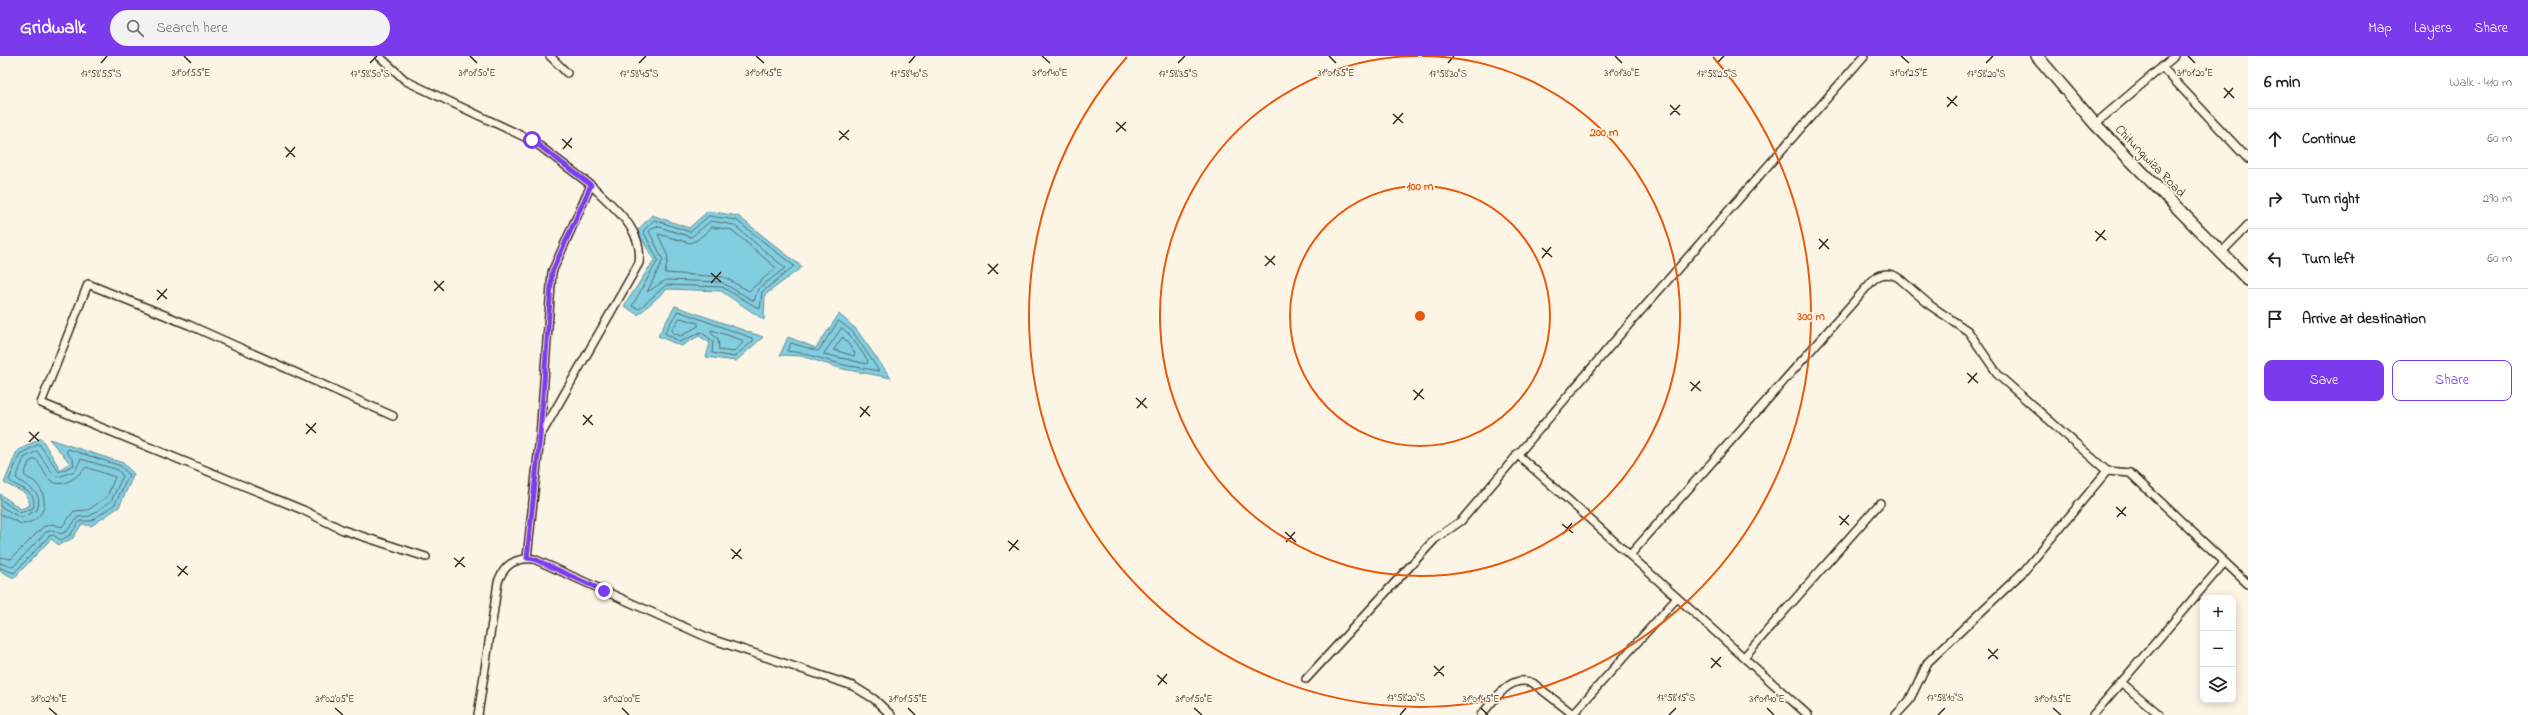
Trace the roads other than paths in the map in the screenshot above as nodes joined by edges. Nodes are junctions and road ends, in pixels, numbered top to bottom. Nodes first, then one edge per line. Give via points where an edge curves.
1 (380, 56) edge
2 (550, 56) edge
3 (1864, 56) edge
4 (2037, 56) edge
5 (2175, 56) edge
6 (2162, 67) junction
7 (567, 73) dead end
8 (2095, 124) junction
9 (2248, 159) edge
10 (591, 185) junction
11 (2248, 225) edge
12 (2220, 254) junction
13 (2248, 280) edge
14 (393, 416) dead end
15 (540, 436) junction
16 (1517, 454) junction
17 (2107, 471) junction
18 (1880, 503) dead end
19 (1630, 555) junction
20 (426, 557) dead end
21 (527, 558) junction
22 (2224, 563) junction
23 (2248, 584) edge
24 (1677, 598) junction
25 (1744, 658) junction
26 (1306, 679) dead end
27 (2122, 683) junction
28 (1574, 714) edge
29 (478, 715) edge
30 (891, 715) edge
31 (1481, 715) edge
32 (1808, 715) edge
33 (1896, 715) edge
34 (2093, 715) edge
35 (2160, 715) edge

1 - 10 street via 406,81 532,140
2 - 7 street
3 - 16 street
4 - 8 main road, Chitungwiza Road
5 - 6 street
6 - 8 street
6 - 9 street
8 - 12 main road, Chitungwiza Road
10 - 15 street via 552,272
10 - 15 street via 634,230 639,246 639,263
11 - 12 street
12 - 13 main road, Chitungwiza Road
14 - 20 street via 189,325 88,284 42,403 303,510 343,530
15 - 21 street
16 - 19 street
16 - 26 street via 1461,521 1435,539
17 - 19 street via 1999,376 1968,331 1931,306 1895,275 1883,274 1873,280
17 - 22 street via 2130,473
17 - 33 street via 2024,571 1928,662 1909,701
18 - 25 street
19 - 24 street
21 - 29 street via 506,567 498,582
21 - 30 street via 541,562 711,640 853,686 874,699
22 - 23 street
22 - 27 street
24 - 25 street
24 - 28 street
25 - 32 street
27 - 34 street
27 - 35 street
28 - 31 street via 1526,680 1511,683

